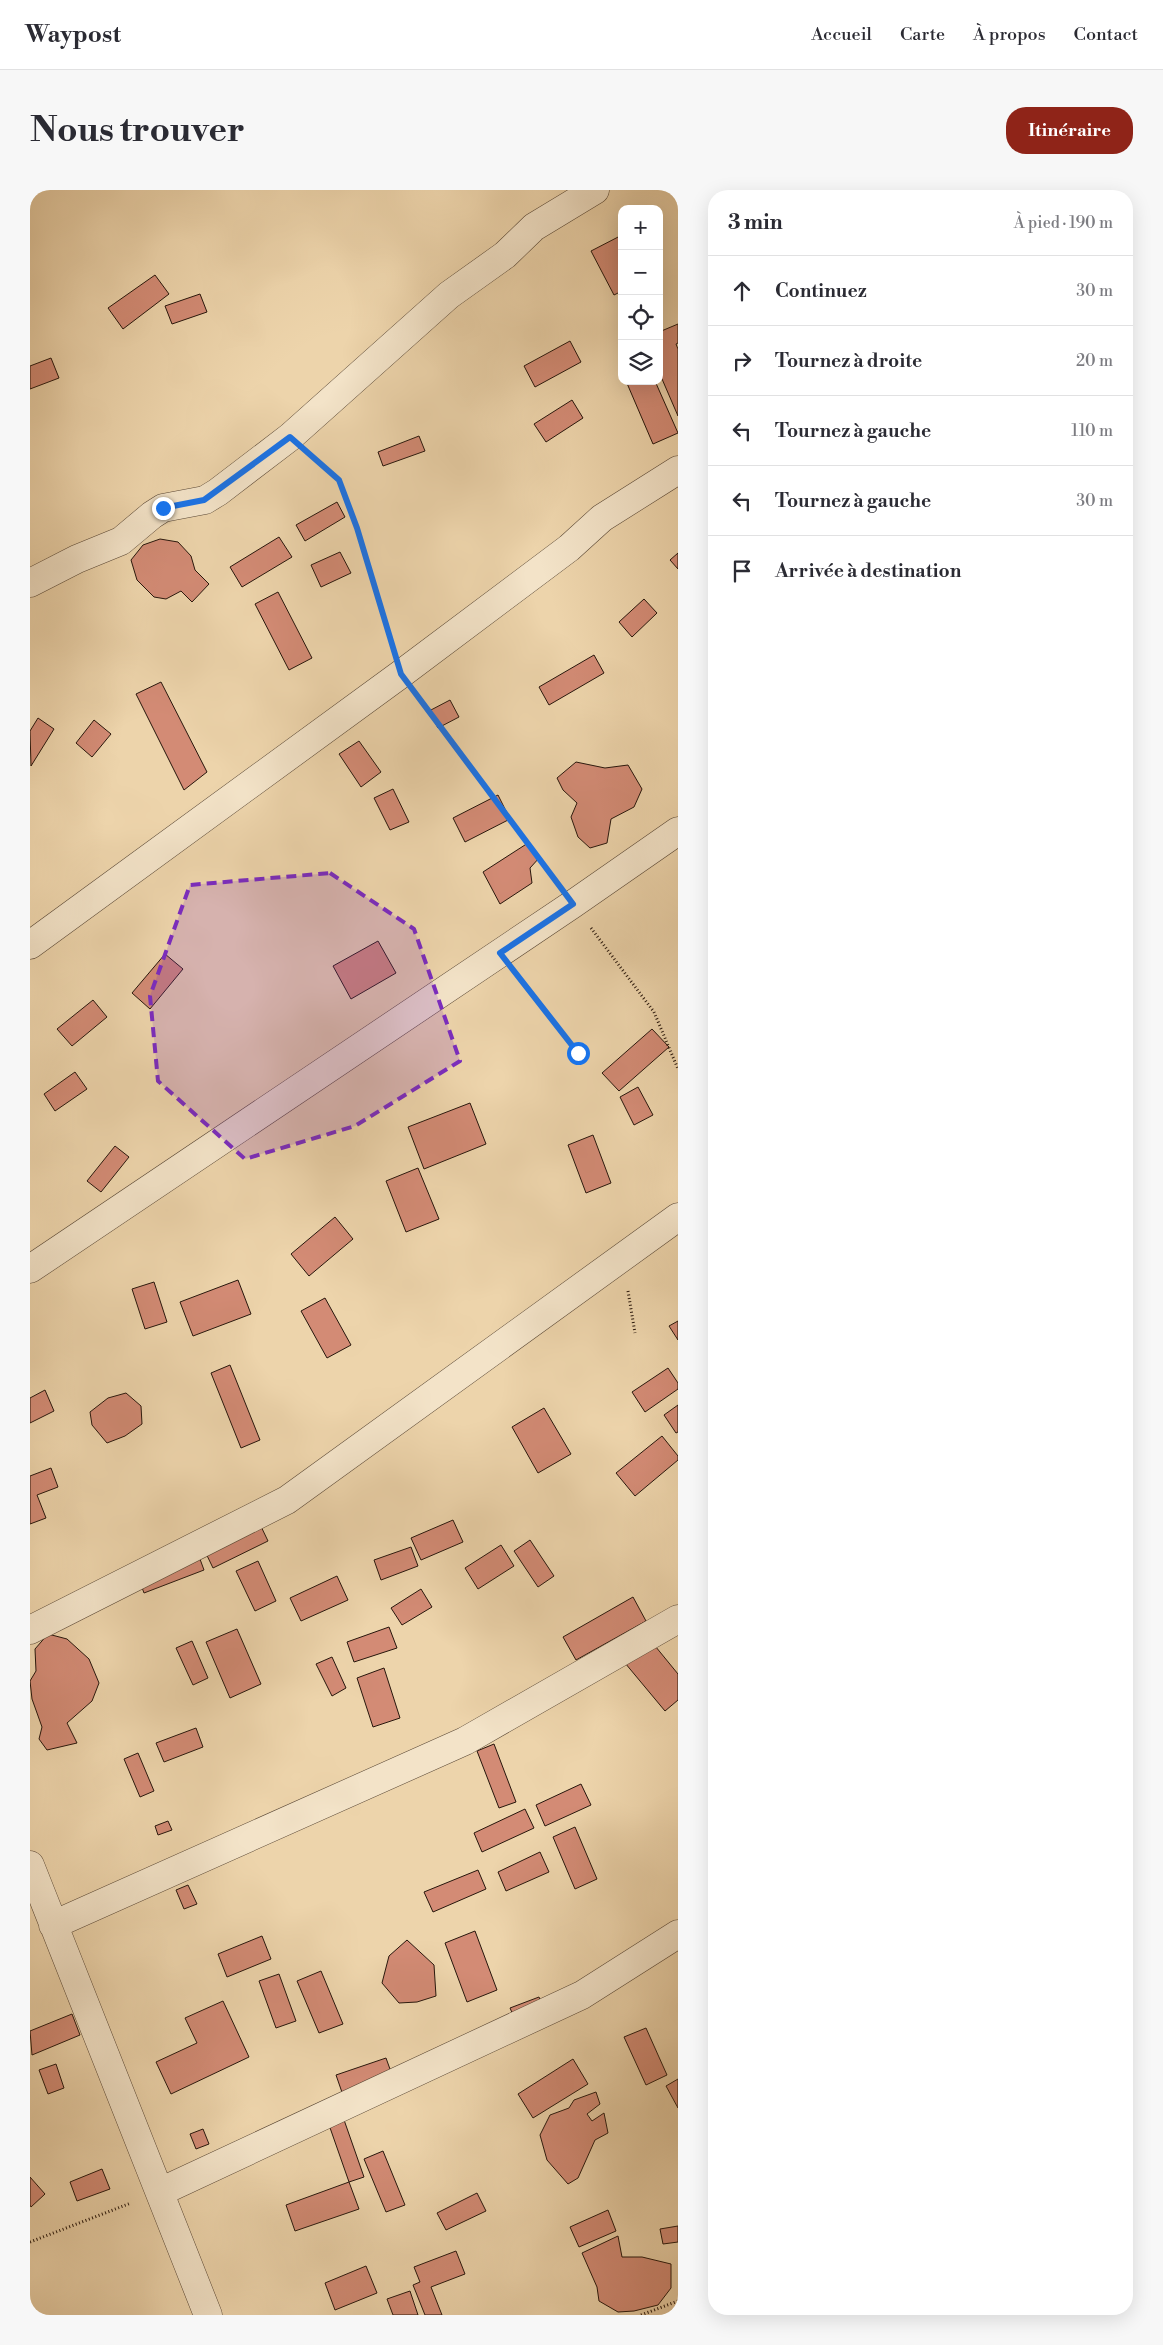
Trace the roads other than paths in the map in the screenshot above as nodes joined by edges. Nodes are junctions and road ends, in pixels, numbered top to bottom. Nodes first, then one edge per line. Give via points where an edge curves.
1 (595, 190) edge
2 (678, 470) edge
3 (30, 583) edge
4 (678, 831) edge
5 (30, 945) edge
6 (678, 1216) edge
7 (30, 1269) edge
8 (678, 1619) edge
9 (30, 1630) edge
10 (30, 1865) edge
11 (53, 1925) junction
12 (678, 1934) edge
13 (160, 2192) junction
14 (208, 2315) edge

1 - 3 street via 534,227 505,255 449,295 290,437 226,486 204,500 163,508 120,541
2 - 5 street via 602,518 569,548 401,674
4 - 7 street
6 - 9 street via 288,1500
8 - 11 street via 465,1740
10 - 11 street
11 - 13 street
12 - 13 street via 582,1995
13 - 14 street

